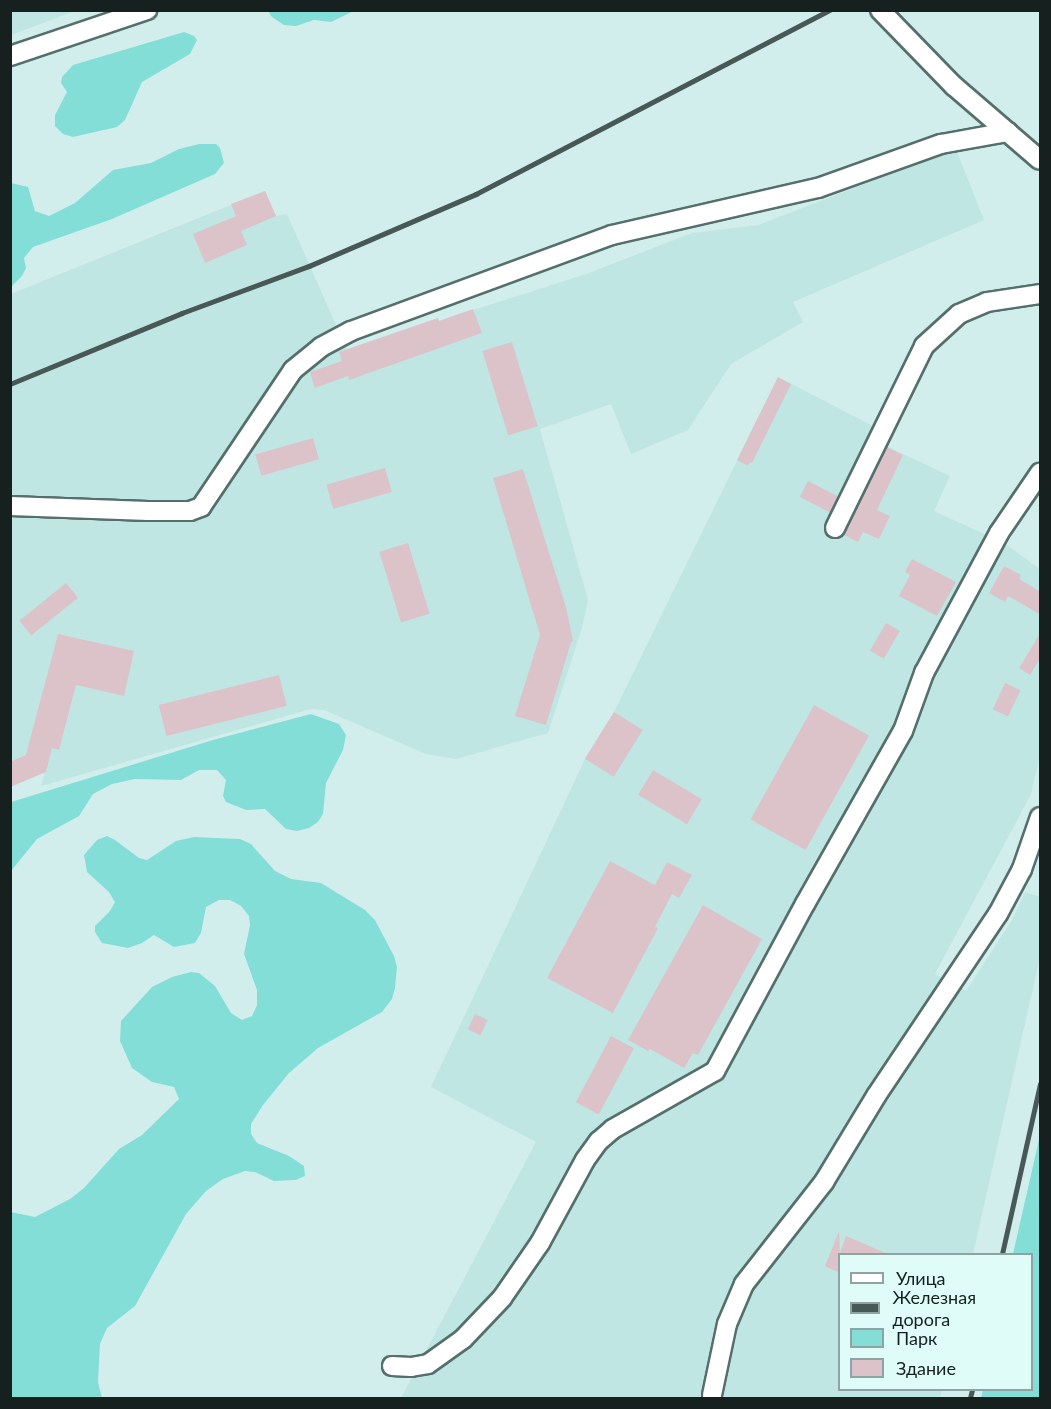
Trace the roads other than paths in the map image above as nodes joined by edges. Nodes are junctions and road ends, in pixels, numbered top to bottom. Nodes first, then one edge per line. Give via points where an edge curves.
1 (147, 10) edge
2 (880, 10) edge
3 (10, 56) edge
4 (1008, 132) junction
5 (1041, 160) edge
6 (1041, 294) edge
7 (1041, 472) edge
8 (10, 506) edge
9 (835, 528) dead end
10 (1041, 817) edge
11 (392, 1366) dead end
12 (712, 1395) dead end

1 - 3 street
2 - 4 street via 954,86
4 - 5 street
4 - 8 street via 941,144 818,188 612,235 351,331 321,347 293,370 201,507 159,511
6 - 9 street via 987,302 959,314 924,346
7 - 11 street via 999,533 924,673 903,731 715,1071 599,1140 540,1243 502,1298 463,1339 428,1364
10 - 12 street via 1022,869 998,914 876,1095 824,1182 744,1284 727,1324

